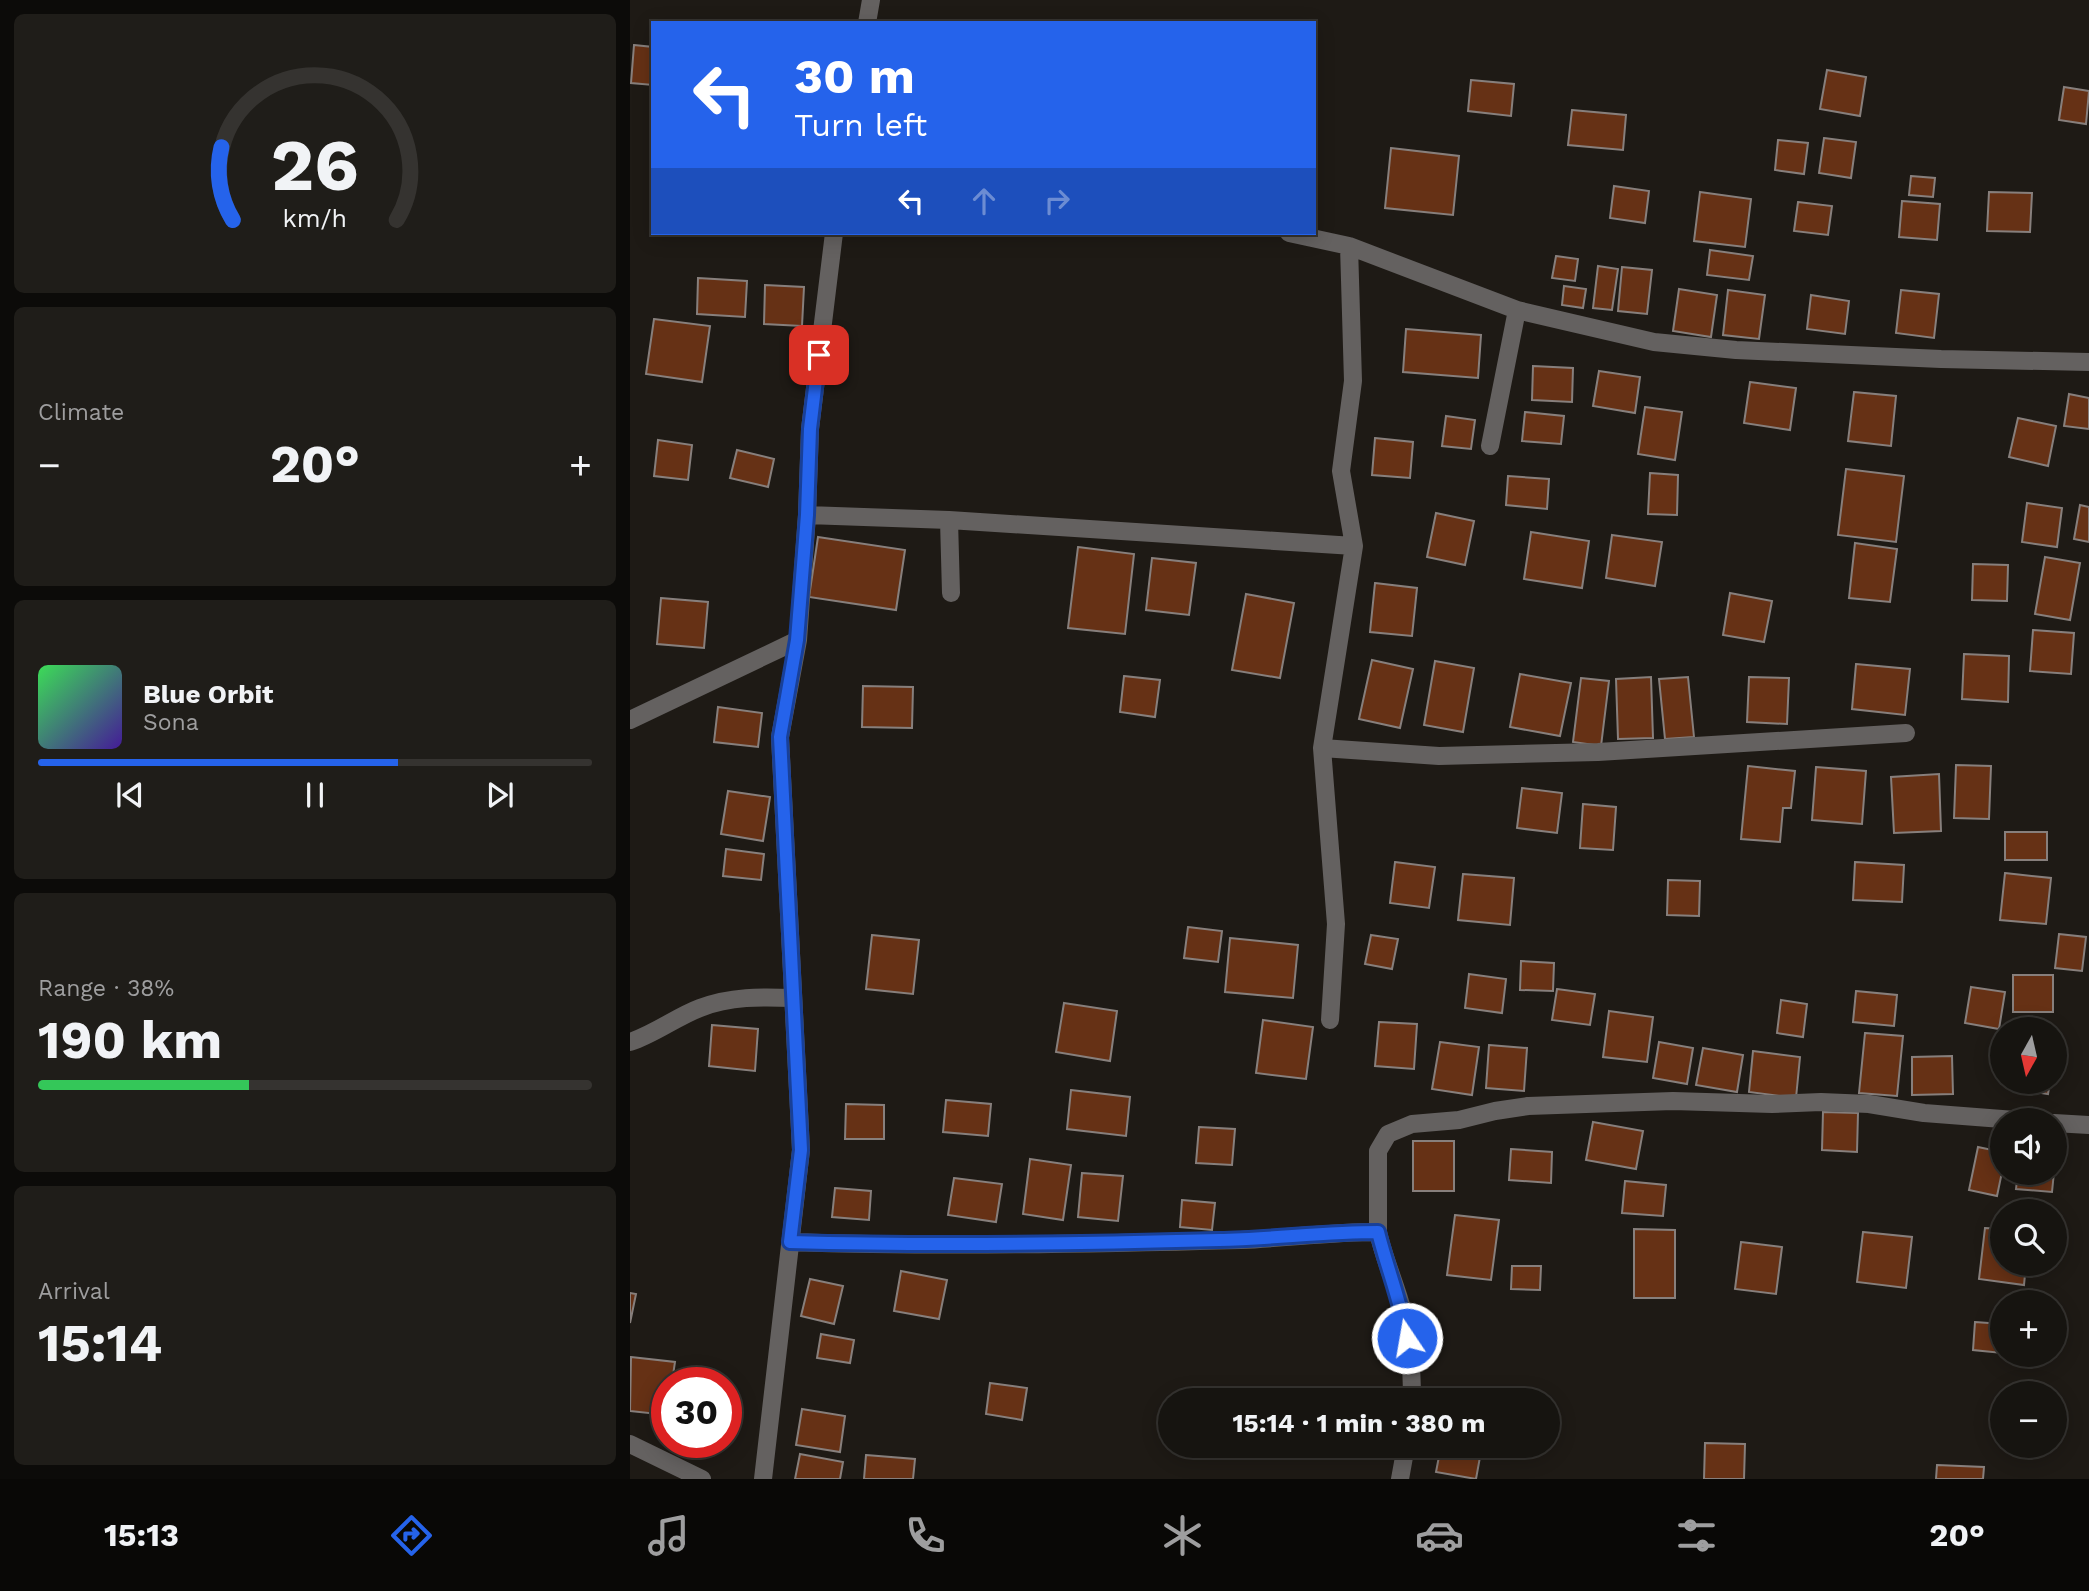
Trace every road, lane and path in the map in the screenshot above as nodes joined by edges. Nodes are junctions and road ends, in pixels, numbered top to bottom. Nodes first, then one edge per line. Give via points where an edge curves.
1 (871, 0) edge
2 (867, 21) edge
3 (834, 235) edge
4 (1298, 235) edge
5 (1349, 246) junction
6 (1517, 310) junction
7 (2089, 362) edge
8 (1490, 446) dead end
9 (807, 515) junction
10 (948, 520) junction
11 (1354, 546) junction
12 (951, 593) dead end
13 (797, 640) junction
14 (630, 720) edge
15 (1906, 733) dead end
16 (1322, 748) junction
17 (793, 998) junction
18 (1330, 1020) dead end
19 (630, 1042) edge
20 (1990, 1118) edge
21 (2067, 1124) edge
22 (2089, 1125) edge
23 (1378, 1232) junction
24 (790, 1242) junction
25 (1412, 1388) edge
26 (630, 1444) edge
27 (1404, 1458) edge
28 (702, 1479) edge
29 (763, 1479) edge
30 (1400, 1479) edge

1 - 2 street
3 - 9 street via 810,429
4 - 5 street
5 - 6 street
5 - 11 street via 1353,381 1341,471
6 - 7 street via 1654,342 1723,349
6 - 8 street
9 - 10 street
9 - 13 street
10 - 11 street
10 - 12 street
11 - 16 street
13 - 14 street
13 - 17 street via 780,737
15 - 16 street via 1598,752 1439,756
16 - 18 street via 1336,924
17 - 19 street via 740,997 709,1005
17 - 24 street via 801,1150
20 - 23 street via 1869,1104 1673,1101 1528,1106 1412,1124 1388,1134 1378,1151
21 - 22 street
23 - 24 street via 1135,1243
23 - 25 street via 1402,1311
24 - 29 street
26 - 28 street
27 - 30 street

